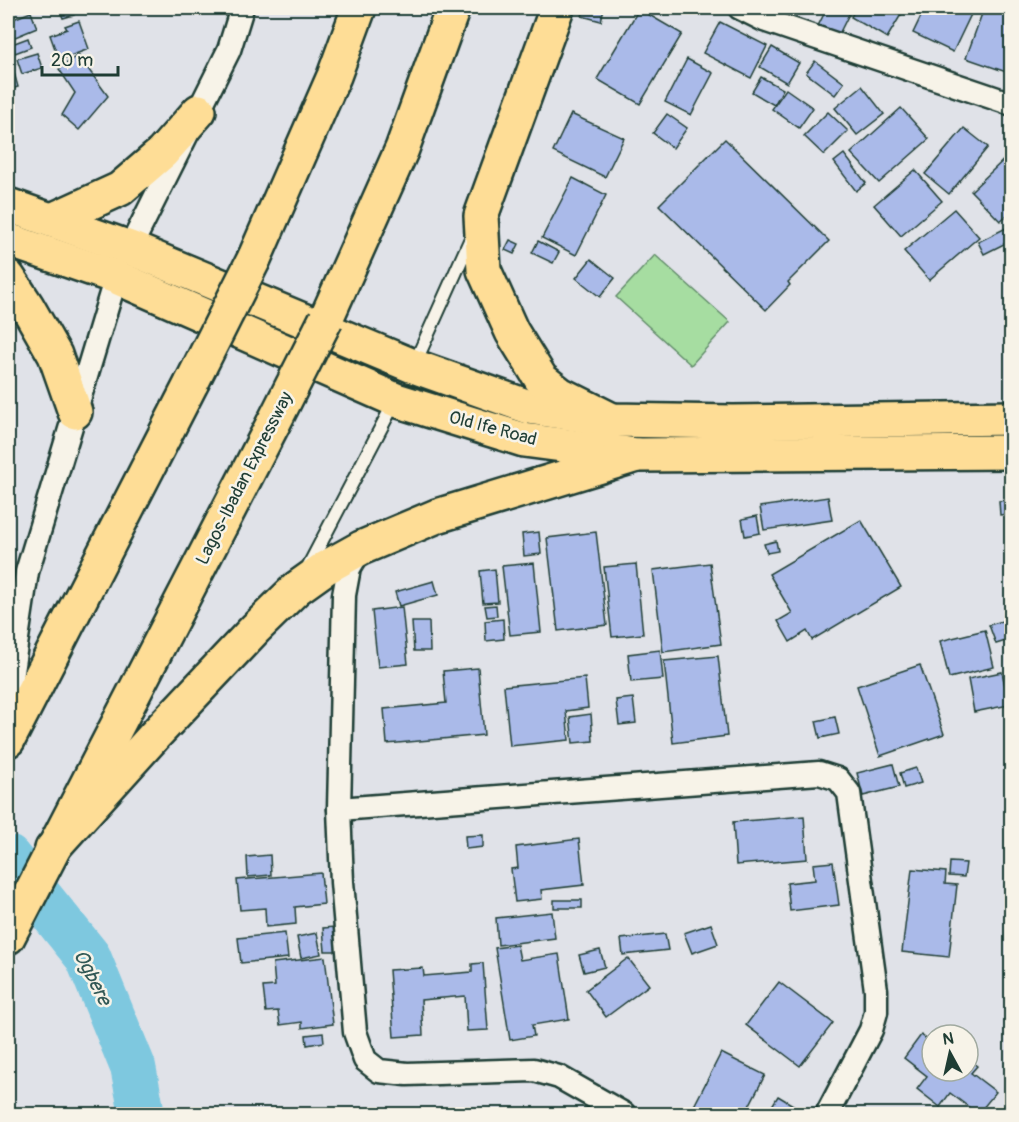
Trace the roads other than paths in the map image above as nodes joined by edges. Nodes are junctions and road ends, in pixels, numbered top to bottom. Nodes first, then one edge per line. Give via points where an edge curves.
1 (242, 8) edge
2 (360, 8) edge
3 (453, 8) edge
4 (557, 8) edge
5 (740, 8) edge
6 (1011, 104) edge
7 (199, 111) junction
8 (8, 205) edge
9 (482, 216) junction
10 (52, 220) junction
11 (8, 240) edge
12 (130, 248) junction
13 (8, 277) edge
14 (116, 277) junction
15 (413, 366) junction
16 (396, 400) junction
17 (75, 412) junction
18 (1011, 418) edge
19 (612, 420) junction
20 (1011, 452) edge
21 (637, 455) junction
22 (361, 548) junction
23 (297, 588) junction
24 (8, 698) edge
25 (8, 740) edge
26 (339, 809) junction
27 (52, 849) junction
28 (8, 937) edge
29 (624, 1114) edge
30 (827, 1114) edge

1 - 7 street via 230,50
2 - 25 main road, bridge via 254,259
3 - 27 main road, Lagos-Ibadan Expressway, bridge via 402,149 326,319
4 - 9 main road
5 - 6 street via 764,20
7 - 10 main road via 162,153 120,189
7 - 12 street
8 - 10 main road, Old Ife Road
9 - 15 lane
9 - 19 main road via 484,270 512,332 541,379 560,394
10 - 12 main road, Old Ife Road
11 - 14 main road, Old Ife Road
12 - 15 main road, Old Ife Road
13 - 17 main road via 55,355
14 - 16 main road, Old Ife Road
14 - 17 street
15 - 19 main road, Old Ife Road via 529,407
16 - 21 main road, Old Ife Road via 524,440
16 - 23 lane
17 - 24 street via 27,572
18 - 19 main road, Old Ife Road
20 - 21 main road, Old Ife Road
21 - 22 main road via 437,516
22 - 23 main road
22 - 26 street via 349,568 345,595
23 - 27 main road
26 - 29 street via 356,1032 365,1060 379,1071 407,1074 534,1070 559,1077
26 - 30 street via 819,773 838,779 849,793 876,1012 871,1030
27 - 28 main road, Lagos-Ibadan Expressway

